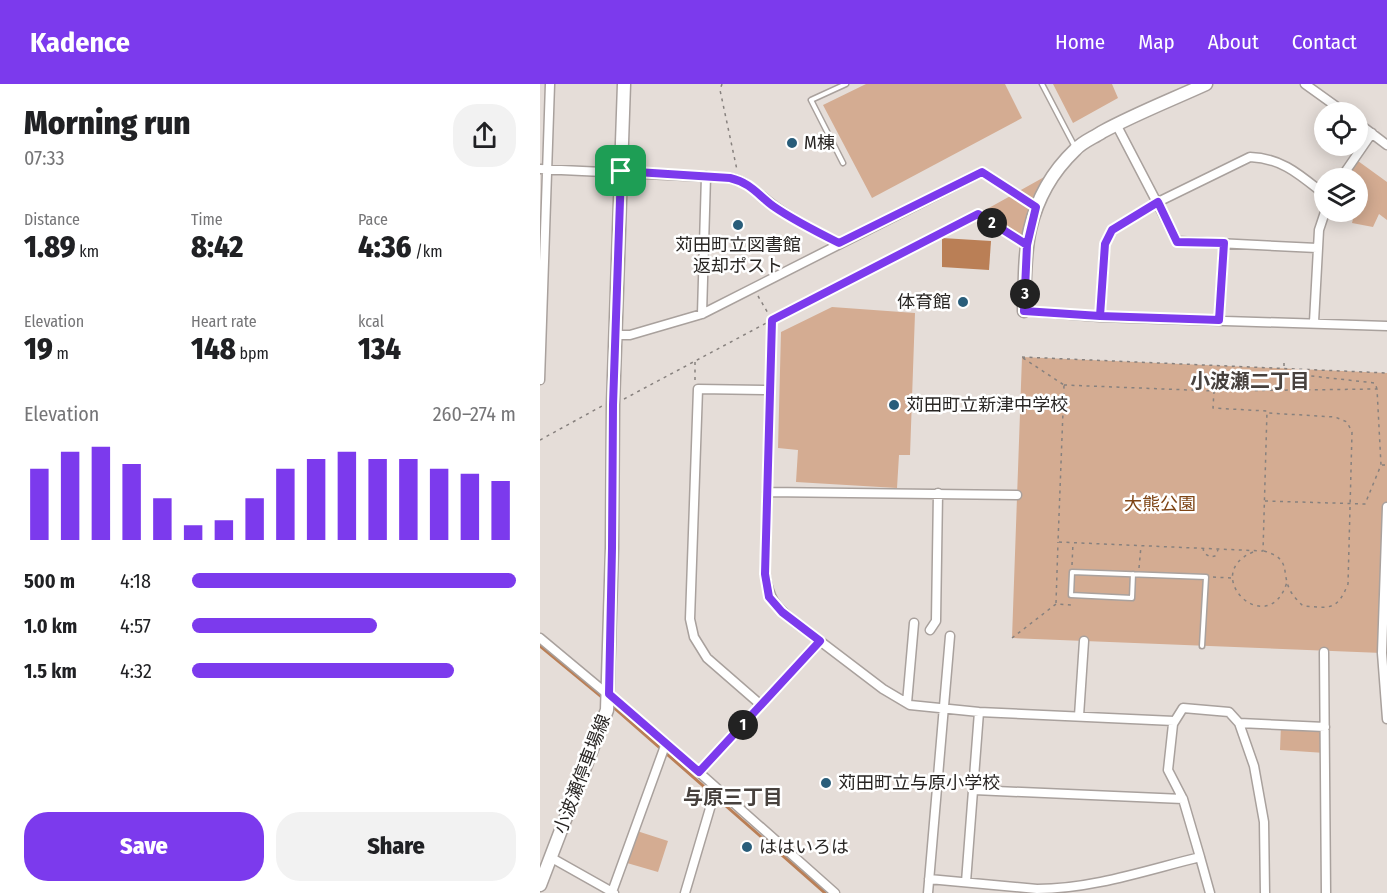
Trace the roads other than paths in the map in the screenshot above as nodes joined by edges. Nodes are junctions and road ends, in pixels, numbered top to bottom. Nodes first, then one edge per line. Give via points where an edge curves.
1 (550, 84) edge
2 (624, 84) edge
3 (846, 84) edge
4 (1042, 84) edge
5 (1206, 84) edge
6 (1305, 84) edge
7 (1330, 102) edge
8 (1116, 124) junction
9 (1368, 130) edge
10 (1372, 133) junction
11 (1387, 145) edge
12 (1076, 148) junction
13 (843, 163) dead end
14 (1348, 168) edge
15 (544, 169) edge
16 (621, 171) junction
17 (706, 176) junction
18 (1314, 186) edge
19 (1158, 202) junction
20 (1036, 207) junction
21 (1321, 222) edge
22 (839, 243) junction
23 (1224, 243) junction
24 (1317, 248) junction
25 (1024, 311) joint
26 (702, 314) junction
27 (1100, 316) junction
28 (1219, 320) junction
29 (1314, 322) junction
30 (1387, 326) edge
31 (615, 335) junction
32 (540, 380) edge
33 (767, 492) junction
34 (938, 493) junction
35 (1017, 495) dead end
36 (1387, 507) edge
37 (1133, 574) junction
38 (1385, 585) edge
39 (914, 623) dead end
40 (930, 630) dead end
41 (950, 636) dead end
42 (540, 638) edge
43 (820, 641) junction
44 (1084, 641) dead end
45 (1202, 646) dead end
46 (1324, 651) dead end
47 (609, 694) junction
48 (907, 703) junction
49 (761, 705) junction
50 (943, 708) junction
51 (979, 712) junction
52 (1079, 716) junction
53 (1387, 719) edge
54 (1174, 722) junction
55 (1239, 723) junction
56 (1324, 727) junction
57 (666, 743) junction
58 (699, 772) junction
59 (716, 788) junction
60 (974, 790) junction
61 (1183, 799) junction
62 (550, 857) junction
63 (1200, 857) junction
64 (929, 879) junction
65 (966, 882) junction
66 (540, 885) edge
67 (1037, 891) edge
68 (613, 892) edge
69 (685, 893) edge
70 (835, 893) edge
71 (928, 893) edge
72 (1210, 893) edge
73 (1265, 893) edge
74 (1326, 893) edge

1 - 15 street
2 - 16 main road, 小波瀬停車場線
3 - 13 lane via 811,100
4 - 12 lane
5 - 8 main road
6 - 7 street
8 - 12 main road
8 - 19 street
9 - 10 street
10 - 11 street
10 - 14 street
12 - 20 main road via 1055,171
15 - 16 street
15 - 32 street
16 - 17 street
16 - 31 main road, 小波瀬停車場線
17 - 22 street via 748,184 773,206
17 - 26 street
18 - 19 street via 1286,165 1250,156
19 - 23 street via 1177,242
19 - 27 street via 1112,230 1105,244
20 - 22 street via 982,172
20 - 25 main road via 1027,245
21 - 24 street
22 - 26 street
23 - 24 street
23 - 28 street
24 - 29 street
25 - 27 street
26 - 31 street via 630,335
27 - 28 street
28 - 29 street
29 - 30 street
31 - 47 main road, 小波瀬停車場線
33 - 34 street
33 - 43 street via 765,574 769,597
33 - 49 street via 770,390 698,389 690,619 694,637 707,658
34 - 35 street
34 - 40 street via 936,621
36 - 38 street
37 - 37 lane via 1072,572 1071,595 1132,598
37 - 45 lane via 1206,577
38 - 53 street via 1382,653
39 - 48 street
41 - 50 street
42 - 47 street
43 - 48 street
43 - 49 street
44 - 52 street
46 - 56 street
47 - 57 street
47 - 62 main road, 小波瀬停車場線 via 603,724
48 - 50 street
49 - 58 street
50 - 51 street
50 - 64 street
51 - 52 street
51 - 60 street
52 - 54 street
54 - 55 street via 1183,708 1229,712
54 - 61 street via 1168,770
55 - 56 street
55 - 73 street via 1254,766 1264,822
56 - 74 street
57 - 58 street
57 - 68 street
58 - 59 street
59 - 69 street
59 - 70 street
60 - 61 street
60 - 65 street
61 - 63 street
62 - 66 main road, 小波瀬停車場線
62 - 68 street
63 - 67 street via 1094,883
63 - 72 street
64 - 65 street
64 - 71 street
65 - 67 street

